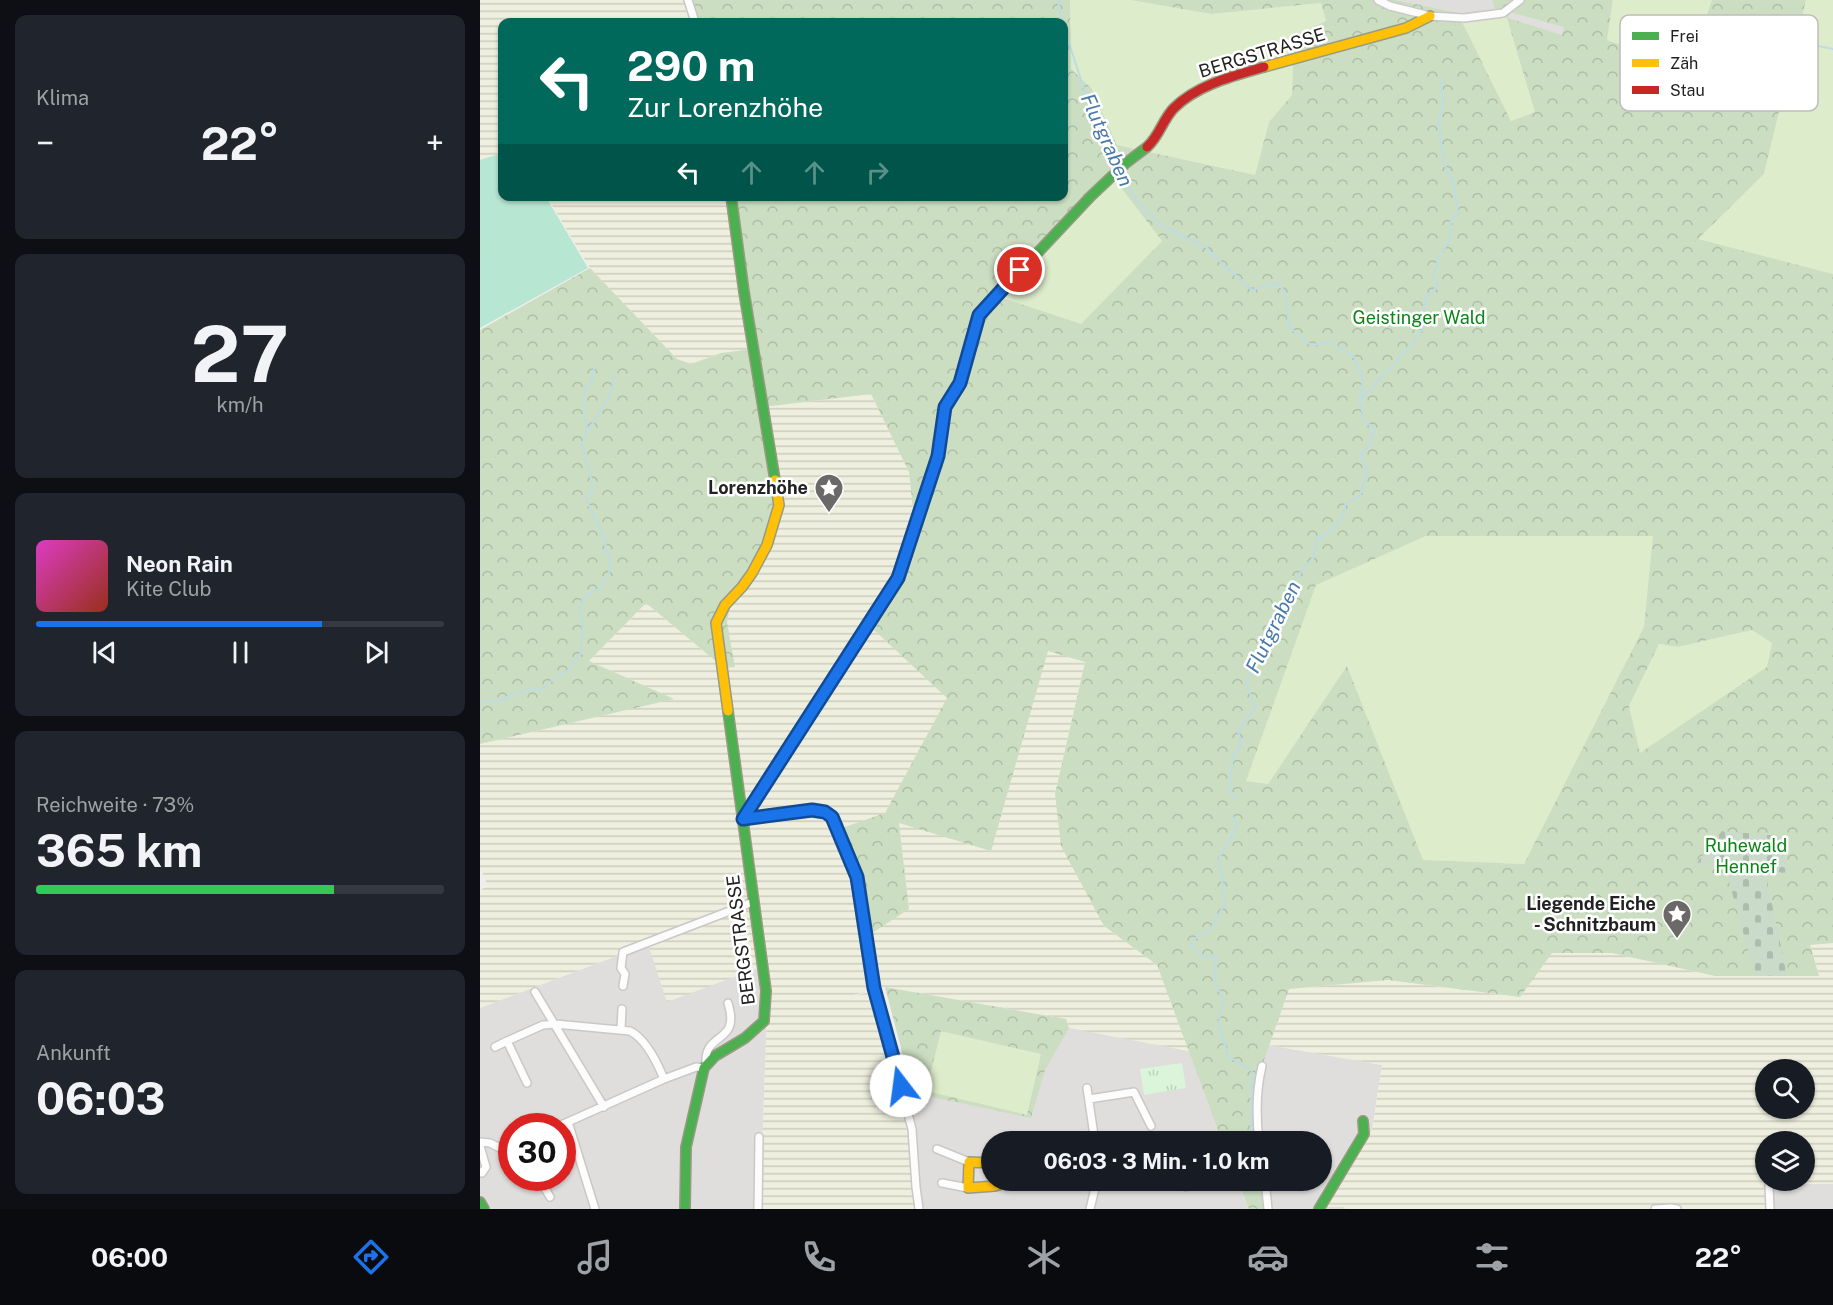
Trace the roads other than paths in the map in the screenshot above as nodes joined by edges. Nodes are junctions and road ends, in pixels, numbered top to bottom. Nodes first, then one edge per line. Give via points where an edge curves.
1 (688, 0) edge
2 (1378, 0) edge
3 (1520, 0) edge
4 (1431, 16) junction
5 (694, 18) edge
6 (732, 201) edge
7 (743, 819) junction
8 (753, 902) junction
9 (623, 986) dead end
10 (535, 992) dead end
11 (728, 1003) dead end
12 (622, 1009) dead end
13 (555, 1024) junction
14 (621, 1029) junction
15 (507, 1041) junction
16 (495, 1047) dead end
17 (705, 1066) junction
18 (1262, 1066) dead end
19 (664, 1079) junction
20 (527, 1083) dead end
21 (1087, 1088) dead end
22 (1089, 1099) junction
23 (604, 1107) junction
24 (576, 1119) edge
25 (1364, 1121) dead end
26 (1151, 1126) dead end
27 (1093, 1131) edge
28 (1258, 1131) edge
29 (759, 1137) dead end
30 (480, 1144) edge
31 (498, 1147) edge
32 (576, 1148) edge
33 (937, 1149) dead end
34 (969, 1162) junction
35 (981, 1163) edge
36 (480, 1172) edge
37 (942, 1183) dead end
38 (981, 1187) edge
39 (968, 1188) junction
40 (547, 1191) edge
41 (1094, 1191) edge
42 (1266, 1191) edge
43 (1769, 1191) edge
44 (550, 1197) dead end
45 (480, 1202) edge
46 (1654, 1208) edge
47 (484, 1209) edge
48 (595, 1209) edge
49 (685, 1209) edge
50 (758, 1209) edge
51 (920, 1209) edge
52 (1090, 1209) edge
53 (1268, 1209) edge
54 (1319, 1209) edge
55 (1677, 1209) edge
56 (1770, 1209) edge

1 - 5 street
2 - 4 street
3 - 4 street via 1503,13 1464,18
4 - 7 street, BERGSTRASSE via 1406,28 1237,75 1195,92 1173,108 1150,145 1091,196 979,315 960,383 945,407 938,456 898,578
6 - 7 street, BERGSTRASSE via 779,505 767,546 745,584 723,606 716,623
7 - 8 street, BERGSTRASSE
7 - 51 street via 812,810 825,812 838,827 857,877 874,988 912,1129
8 - 9 street via 623,952
8 - 17 street, BERGSTRASSE via 766,991 764,1021
10 - 13 street
11 - 17 street, BERGSTRASSE via 730,1028 708,1049
12 - 14 street
13 - 14 street
13 - 15 street via 543,1025
13 - 23 street
14 - 19 street via 638,1035
15 - 16 street
15 - 20 street
17 - 19 street
17 - 49 street, BERGSTRASSE via 686,1147
18 - 28 street via 1258,1081
19 - 23 street
21 - 22 street
22 - 26 street via 1134,1092
22 - 27 street
23 - 24 street
25 - 54 street via 1364,1134
29 - 50 street
30 - 31 street
30 - 36 street via 486,1167
32 - 48 street
33 - 34 street
34 - 35 street
34 - 39 street
37 - 39 street
38 - 39 street
40 - 44 street
41 - 52 street
42 - 53 street
43 - 56 street
45 - 47 street
46 - 55 street

